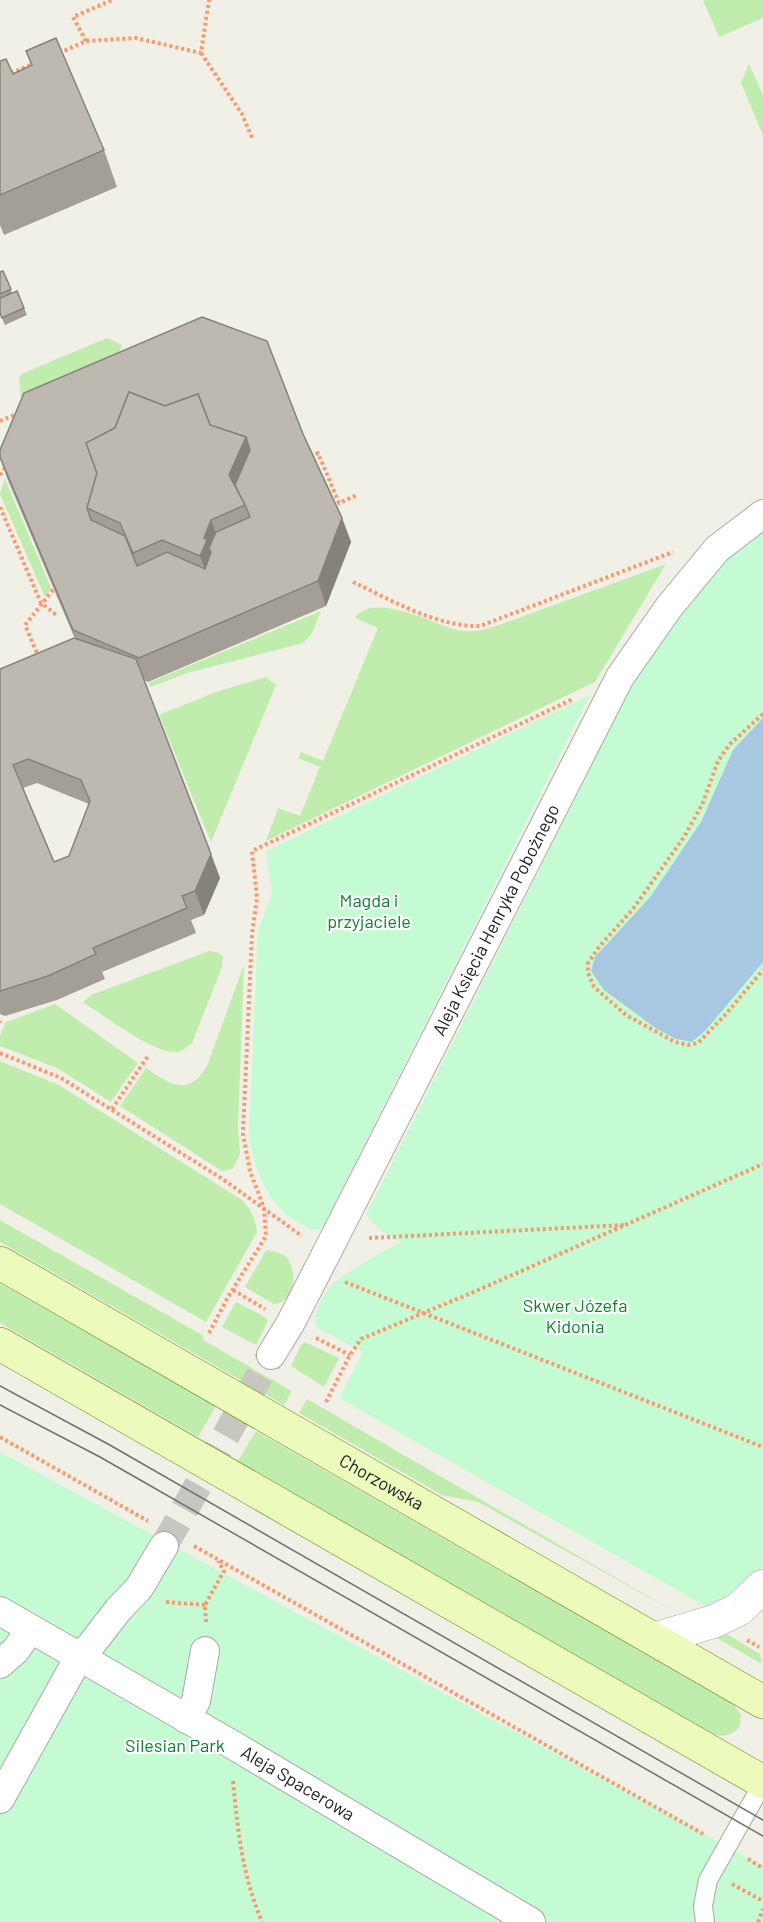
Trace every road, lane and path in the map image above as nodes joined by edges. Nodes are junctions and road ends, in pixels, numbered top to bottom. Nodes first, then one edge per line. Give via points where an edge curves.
1 (112, 0) edge
2 (209, 0) edge
3 (86, 41) junction
4 (201, 53) junction
5 (54, 55) edge
6 (43, 60) edge
7 (0, 78) edge
8 (253, 140) dead end
9 (21, 412) edge
10 (0, 421) edge
11 (11, 458) edge
12 (307, 458) edge
13 (0, 476) edge
14 (357, 495) dead end
15 (0, 507) edge
16 (763, 514) edge
17 (676, 550) dead end
18 (60, 580) edge
19 (353, 582) dead end
20 (42, 604) junction
21 (58, 616) edge
22 (39, 660) edge
23 (620, 677) junction
24 (763, 714) edge
25 (763, 970) edge
26 (0, 1053) edge
27 (148, 1056) dead end
28 (112, 1109) junction
29 (763, 1164) edge
30 (264, 1208) junction
31 (628, 1224) junction
32 (325, 1256) junction
33 (0, 1263) edge
34 (232, 1290) junction
35 (269, 1311) dead end
36 (424, 1312) junction
37 (209, 1333) dead end
38 (313, 1336) dead end
39 (0, 1344) edge
40 (271, 1355) tunnel mouth
41 (350, 1355) junction
42 (326, 1402) dead end
43 (0, 1437) edge
44 (763, 1447) edge
45 (169, 1538) junction
46 (218, 1560) junction
47 (763, 1586) edge
48 (162, 1602) dead end
49 (0, 1611) edge
50 (30, 1629) junction
51 (655, 1639) junction
52 (206, 1651) dead end
53 (79, 1656) junction
54 (0, 1664) edge
55 (763, 1702) edge
56 (186, 1719) junction
57 (238, 1748) junction
58 (761, 1776) edge
59 (0, 1799) edge
60 (727, 1848) junction
61 (763, 1868) edge
62 (733, 1884) dead end
63 (763, 1901) edge
64 (763, 1909) edge
65 (262, 1922) edge
66 (531, 1922) edge
67 (705, 1922) edge
68 (758, 1922) edge

1 - 3 path via 73,17
2 - 4 path
3 - 4 path via 136,38
3 - 5 path
4 - 8 path via 242,114
6 - 7 path
9 - 10 path
11 - 13 path
12 - 14 path via 318,453 339,503
15 - 20 path
16 - 23 street, Aleja Księcia Henryka Pobożnego via 717,549 669,607
17 - 19 path via 480,626 454,624
18 - 20 path
20 - 21 path
20 - 22 path via 25,625
23 - 30 path via 252,850 257,898 243,1134 250,1171
23 - 32 street, Aleja Księcia Henryka Pobożnego
24 - 25 path via 729,745 718,761 702,805 684,837 633,909 588,963 588,973 594,987 626,1015 688,1045 698,1043
26 - 28 path via 61,1078
27 - 28 path
28 - 30 path
29 - 31 path
30 - 32 path
30 - 34 path via 266,1236
31 - 32 path via 393,1236
31 - 36 path
32 - 36 path
32 - 40 street, Aleja Księcia Henryka Pobożnego
33 - 51 main road, Chorzowska
34 - 35 path
34 - 37 path
36 - 41 path via 361,1339
36 - 44 path
38 - 41 path
39 - 58 main road
41 - 42 path
43 - 45 path
45 - 46 path
45 - 53 street via 139,1588 92,1646
46 - 48 path via 224,1571 205,1605
46 - 60 path
47 - 51 street via 739,1609 715,1622
49 - 50 street, Aleja Spacerowa
50 - 53 street, Aleja Spacerowa
50 - 54 street via 16,1650
51 - 55 main road, Chorzowska
52 - 56 street via 196,1701
53 - 56 street, Aleja Spacerowa
53 - 59 street
56 - 57 street, Aleja Spacerowa
57 - 65 path via 232,1773 239,1845
57 - 66 street, Aleja Spacerowa
58 - 60 lane
60 - 61 path
60 - 67 lane via 708,1880 703,1906
62 - 63 path
64 - 68 path

